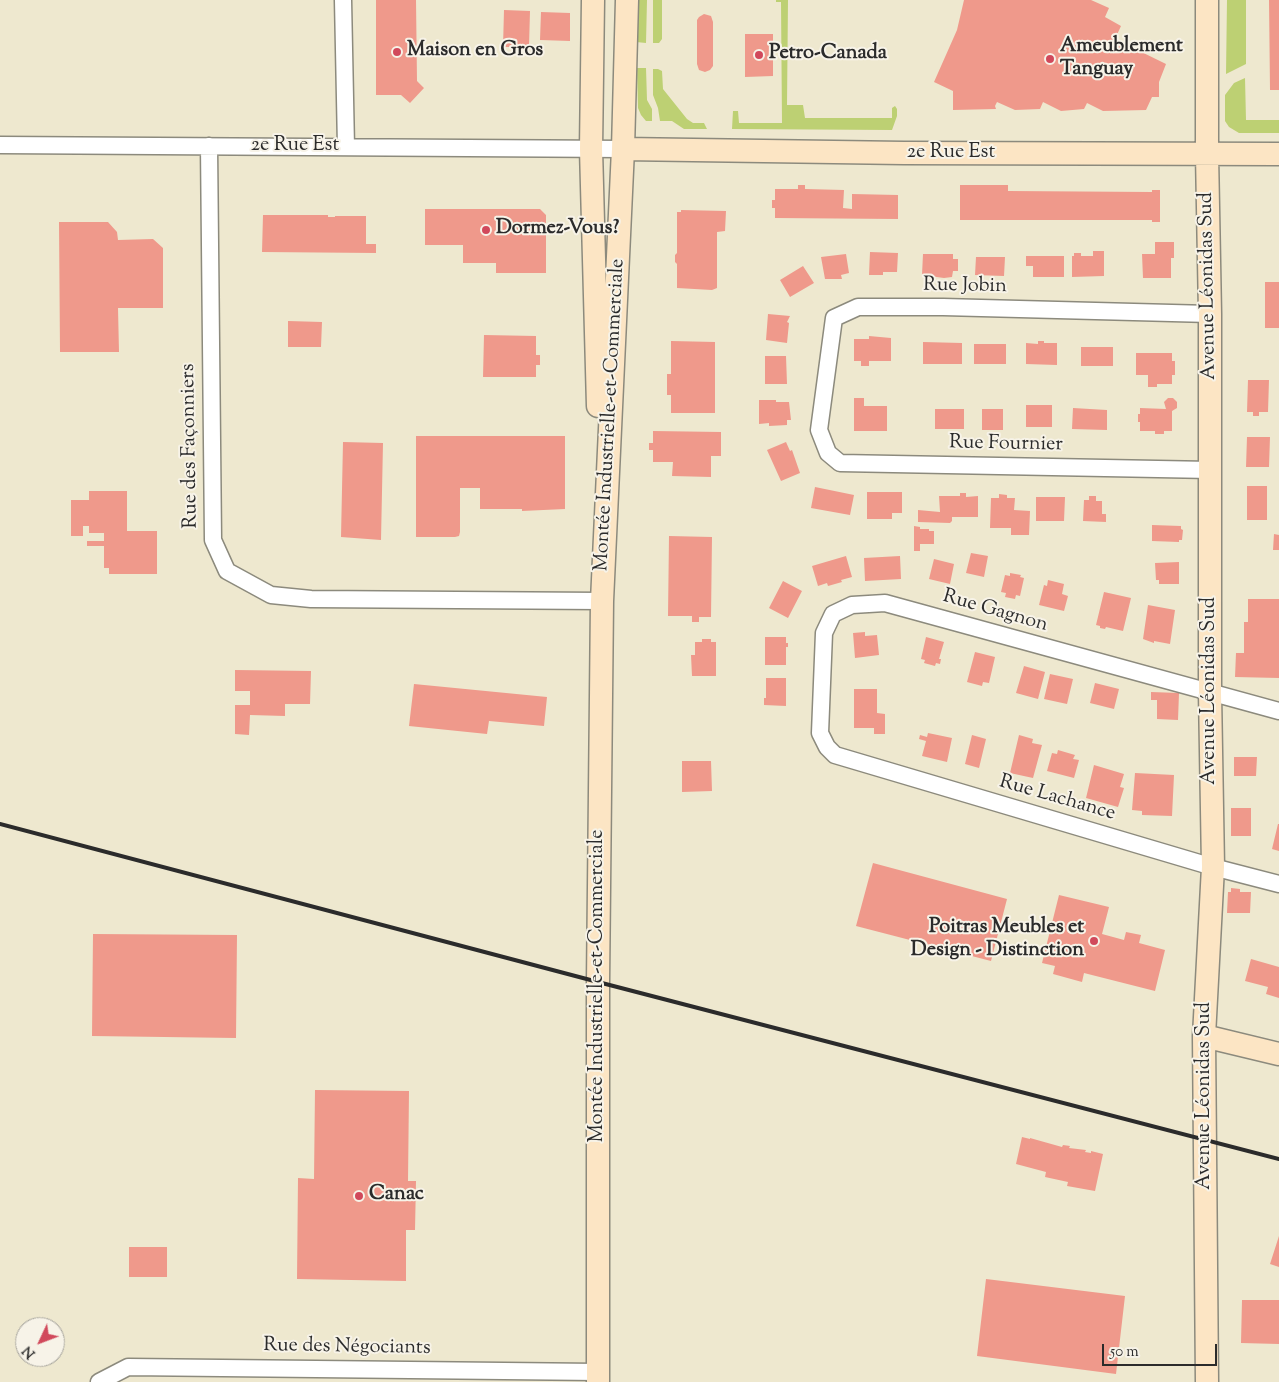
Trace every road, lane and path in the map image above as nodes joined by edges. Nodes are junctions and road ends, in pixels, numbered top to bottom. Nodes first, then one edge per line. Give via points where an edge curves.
1 (343, 0) edge
2 (593, 0) edge
3 (612, 0) edge
4 (627, 0) edge
5 (1208, 0) edge
6 (626, 44) junction
7 (0, 145) edge
8 (209, 146) junction
9 (346, 147) junction
10 (591, 149) junction
11 (623, 149) junction
12 (1206, 154) junction
13 (1279, 154) edge
14 (1210, 314) junction
15 (819, 430) joint
16 (1211, 470) junction
17 (602, 595) junction
18 (1210, 693) junction
19 (1279, 711) edge
20 (827, 747) joint
21 (1213, 867) junction
22 (1279, 884) edge
23 (1204, 1036) junction
24 (1279, 1054) edge
25 (598, 1377) edge
26 (99, 1382) edge
27 (1207, 1382) edge

1 - 9 street
2 - 10 street, Montée Industrielle-et-Commerciale
3 - 6 street via 611,18
4 - 6 street, Montée Industrielle-et-Commerciale
5 - 12 street, Avenue Léonidas Sud
6 - 11 street, Montée Industrielle-et-Commerciale
7 - 8 street, 2e Rue Est
8 - 9 street, 2e Rue Est
8 - 17 street, Rue des Façonniers via 214,540 227,571 271,595 303,598
9 - 10 street, 2e Rue Est
10 - 11 street, 2e Rue Est
10 - 17 street, Montée Industrielle-et-Commerciale
11 - 12 street, 2e Rue Est via 904,154
11 - 17 street, Montée Industrielle-et-Commerciale
12 - 13 street, 2e Rue Est
12 - 14 street, Avenue Léonidas Sud
14 - 15 street, Rue Jobin via 858,307 834,318
14 - 16 street, Avenue Léonidas Sud
15 - 16 street, Rue Fournier via 828,453 840,463
16 - 18 street, Avenue Léonidas Sud
17 - 25 street, Montée Industrielle-et-Commerciale
18 - 19 street, Rue Gagnon
18 - 20 street, Rue Gagnon via 885,603 852,605 833,614 824,633 820,733
18 - 21 street, Avenue Léonidas Sud
20 - 21 street, Rue Lachance via 835,755
21 - 22 street, Rue Lachance
21 - 23 street, Avenue Léonidas Sud
23 - 24 street
23 - 27 street, Avenue Léonidas Sud
25 - 26 street, Rue des Négociants via 128,1367

